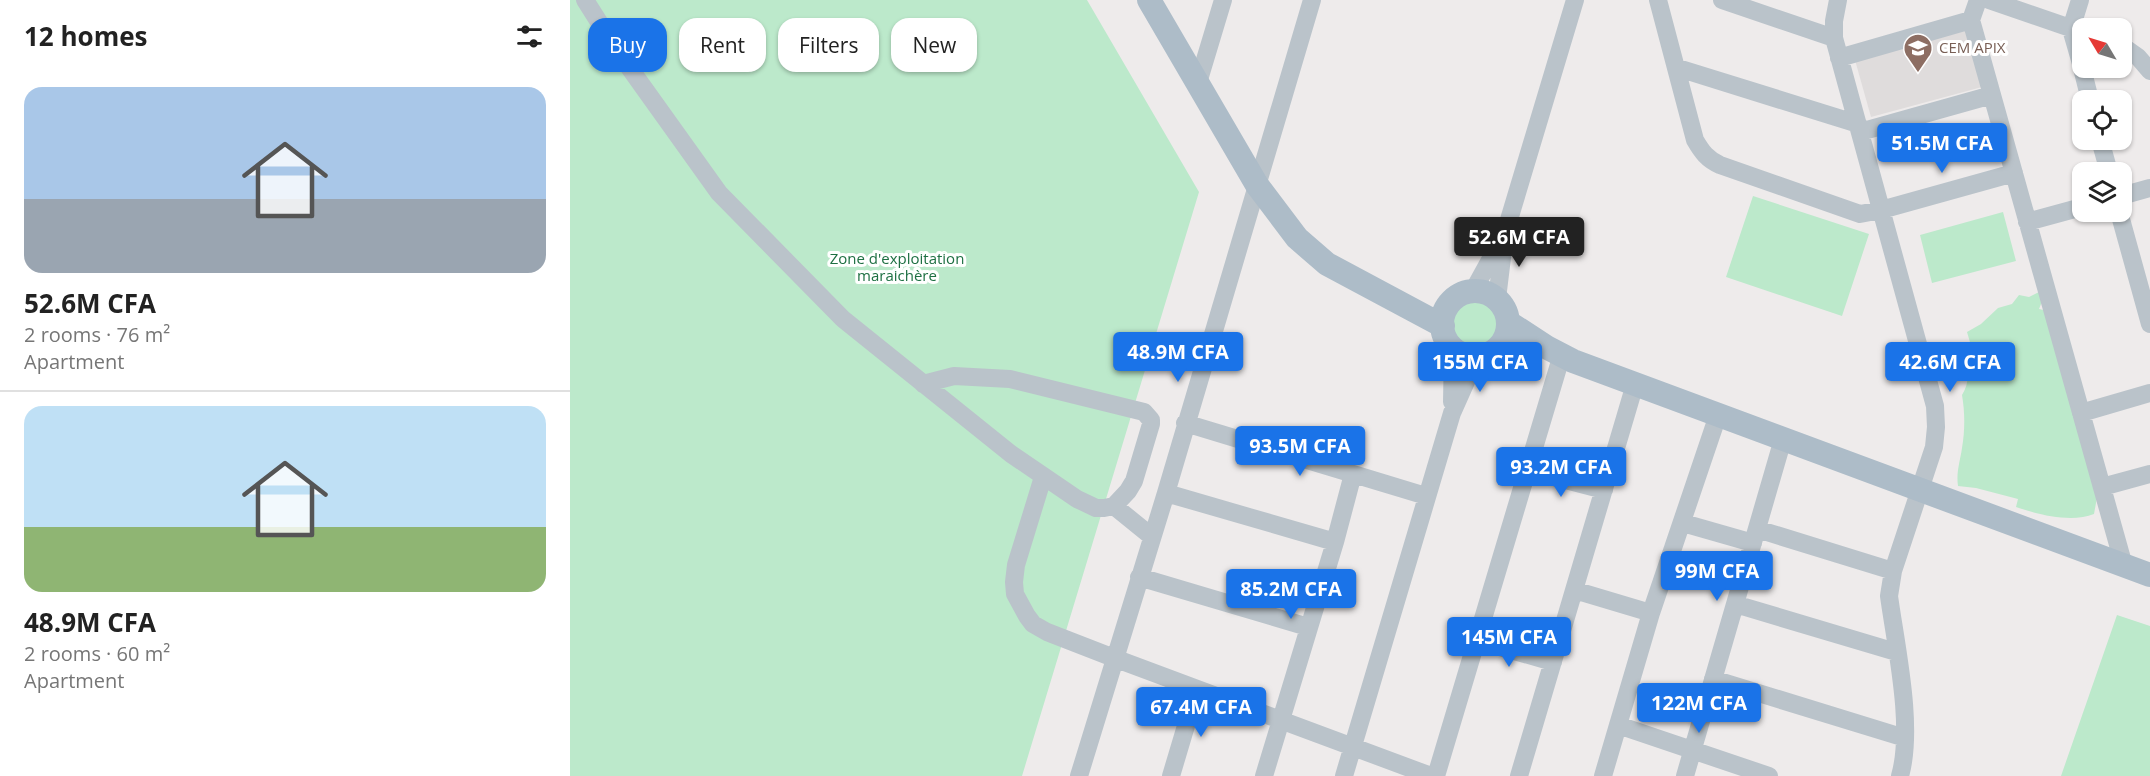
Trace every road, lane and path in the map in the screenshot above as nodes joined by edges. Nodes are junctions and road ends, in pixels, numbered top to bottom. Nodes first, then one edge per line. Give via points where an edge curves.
1 (585, 0) edge
2 (1149, 0) edge
3 (1224, 0) edge
4 (1312, 0) edge
5 (1575, 0) edge
6 (1658, 0) edge
7 (1722, 0) edge
8 (1838, 0) edge
9 (1978, 0) edge
10 (1989, 0) edge
11 (2080, 0) edge
12 (2078, 18) edge
13 (1971, 20) junction
14 (2072, 29) edge
15 (1834, 38) junction
16 (2132, 53) edge
17 (1839, 58) junction
18 (1678, 68) junction
19 (2150, 71) edge
20 (1198, 83) junction
21 (1992, 95) junction
22 (1859, 128) junction
23 (2014, 173) junction
24 (1257, 185) junction
25 (2150, 188) edge
26 (2132, 193) edge
27 (1881, 210) junction
28 (2072, 210) edge
29 (2027, 222) junction
30 (2122, 222) edge
31 (1505, 233) junction
32 (1473, 291) junction
33 (1497, 299) junction
34 (1451, 302) junction
35 (1402, 303) junction
36 (2149, 315) edge
37 (1508, 322) junction
38 (1443, 326) junction
39 (1454, 349) junction
40 (1487, 353) junction
41 (1566, 361) junction
42 (923, 384) junction
43 (1635, 384) junction
44 (2150, 393) edge
45 (1452, 413) junction
46 (2081, 413) junction
47 (1718, 415) junction
48 (1185, 423) junction
49 (1783, 439) junction
50 (1527, 470) junction
51 (1353, 474) junction
52 (2150, 474) edge
53 (1043, 477) junction
54 (2102, 487) junction
55 (1604, 490) junction
56 (1920, 490) junction
57 (1166, 493) junction
58 (1426, 496) junction
59 (1114, 506) junction
60 (1683, 523) junction
61 (1151, 536) junction
62 (1755, 536) junction
63 (1335, 542) junction
64 (2124, 566) junction
65 (1893, 571) junction
66 (2150, 576) edge
67 (1139, 578) junction
68 (1574, 590) junction
69 (1735, 604) junction
70 (1652, 613) junction
71 (1308, 627) junction
72 (1476, 640) junction
73 (1896, 652) junction
74 (1114, 658) junction
75 (1553, 662) junction
76 (1713, 680) junction
77 (1197, 689) junction
78 (1281, 719) junction
79 (1618, 725) junction
80 (1905, 738) junction
81 (1353, 747) junction
82 (1692, 750) junction
83 (1906, 774) edge
84 (1079, 776) edge
85 (1171, 776) edge
86 (1264, 776) edge
87 (1344, 776) edge
88 (1433, 776) edge
89 (1519, 776) edge
90 (1603, 776) edge
91 (1685, 776) edge
92 (1767, 776) edge

1 - 42 street via 719,193 843,319
2 - 20 main road
3 - 20 street
4 - 24 street
5 - 31 street
6 - 18 street
7 - 15 street
8 - 15 street
9 - 13 street
10 - 14 street
11 - 12 street
13 - 17 street
13 - 21 street
15 - 17 street
16 - 19 street
17 - 22 street
18 - 22 street
18 - 27 street via 1695,140 1709,160 1860,213
20 - 24 main road
21 - 22 street
21 - 23 street
22 - 27 street
23 - 27 street
23 - 29 street
24 - 35 main road via 1310,251 1342,273
24 - 48 street
25 - 26 street
27 - 56 street via 1935,406 1934,447
28 - 29 street
29 - 46 street
30 - 36 street
31 - 32 street
31 - 33 street
32 - 33 main road via 1486,292
32 - 34 main road
33 - 37 main road
34 - 35 main road
34 - 38 main road
35 - 38 main road
37 - 40 main road via 1503,341
37 - 41 main road
38 - 39 main road
39 - 40 main road via 1465,355
39 - 45 street
40 - 41 main road via 1529,352
40 - 45 street
41 - 43 main road
41 - 50 street
42 - 53 street
42 - 59 street via 954,376 1011,379 1144,412 1151,424 1134,481
43 - 47 main road
43 - 55 street
44 - 46 street
45 - 58 street
46 - 54 street
47 - 49 main road
47 - 60 street
48 - 51 street
48 - 57 street
49 - 56 main road
49 - 62 street
50 - 55 street
50 - 72 street
51 - 58 street
51 - 63 street
52 - 54 street
53 - 59 street via 1087,504
53 - 74 street via 1016,565 1015,594 1033,624
54 - 64 street
55 - 68 street
56 - 64 main road
56 - 65 street
57 - 61 street
57 - 63 street
58 - 81 street
59 - 61 street
60 - 62 street
60 - 70 street
61 - 67 street
62 - 65 street
62 - 69 street
63 - 71 street
64 - 66 main road
65 - 73 street via 1889,596
67 - 71 street
67 - 74 street
68 - 70 street
68 - 75 street
69 - 73 street
69 - 76 street
70 - 79 street
71 - 78 street
72 - 75 street
72 - 88 street
73 - 80 street
74 - 77 street
74 - 84 street
75 - 89 street
76 - 80 street
76 - 82 street
77 - 78 street
77 - 85 street
78 - 81 street
78 - 86 street
79 - 82 street
79 - 90 street
80 - 83 street
81 - 87 street
81 - 88 street
82 - 91 street
82 - 92 street

